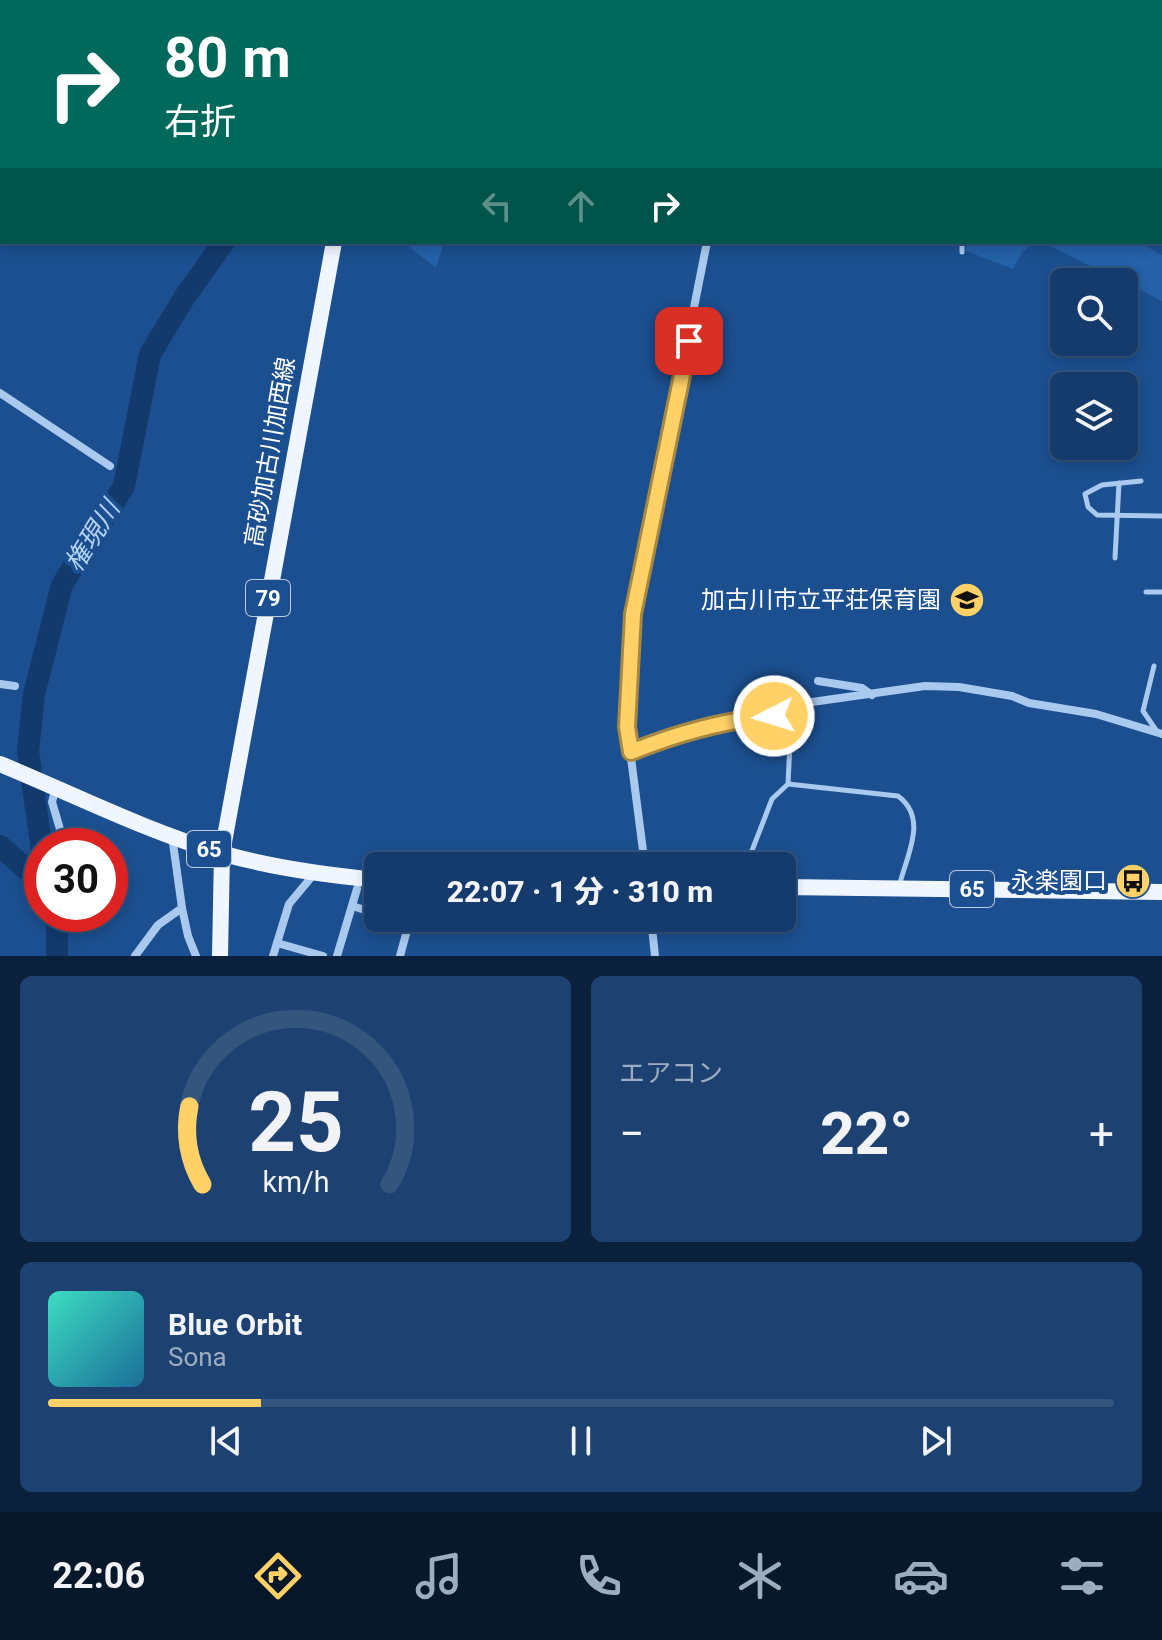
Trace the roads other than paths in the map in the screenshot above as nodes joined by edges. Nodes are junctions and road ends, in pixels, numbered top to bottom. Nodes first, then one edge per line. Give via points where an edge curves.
1 (334, 244) edge
2 (707, 244) edge
3 (962, 244) edge
4 (962, 252) dead end
5 (0, 393) edge
6 (110, 466) dead end
7 (1141, 481) dead end
8 (1119, 483) junction
9 (1118, 515) junction
10 (1162, 516) edge
11 (1115, 558) dead end
12 (1146, 592) dead end
13 (1162, 592) edge
14 (1154, 666) dead end
15 (818, 681) dead end
16 (0, 684) edge
17 (15, 686) dead end
18 (872, 695) junction
19 (1160, 733) edge
20 (790, 742) dead end
21 (631, 752) junction
22 (7, 766) edge
23 (788, 784) junction
24 (53, 785) junction
25 (60, 828) edge
26 (172, 836) junction
27 (643, 852) edge
28 (751, 852) edge
29 (222, 853) junction
30 (314, 874) junction
31 (364, 879) edge
32 (796, 887) edge
33 (898, 888) junction
34 (357, 889) dead end
35 (1162, 892) edge
36 (352, 906) junction
37 (182, 908) junction
38 (364, 910) edge
39 (407, 932) edge
40 (652, 932) edge
41 (277, 943) junction
42 (135, 956) edge
43 (196, 956) edge
44 (220, 956) edge
45 (273, 956) edge
46 (323, 956) edge
47 (337, 956) edge
48 (400, 956) edge
49 (655, 956) edge

1 - 29 main road, 高砂加古川加西線 / 79
2 - 21 street via 633,614 627,727
3 - 4 lane
5 - 6 street
7 - 8 lane
8 - 9 lane
8 - 9 lane via 1085,494 1097,515
9 - 10 lane
9 - 11 lane
12 - 13 lane
14 - 19 lane via 1143,711
15 - 18 street via 862,688
16 - 17 street
18 - 19 street via 925,686 959,687 1096,714
18 - 21 street via 805,703 795,714 730,720
20 - 23 lane
21 - 27 street
22 - 24 main road, 65
23 - 28 lane via 772,799
23 - 33 lane via 905,801 916,827
24 - 25 street
24 - 26 main road, 65
26 - 29 main road, 65
26 - 37 street
29 - 30 main road, 65
29 - 44 main road, 高砂加古川加西線 / 79
30 - 31 main road, 65
30 - 41 street via 289,904
32 - 33 main road, 65
33 - 35 main road, 65
34 - 36 street
36 - 38 street
36 - 47 street
37 - 42 street via 158,925
37 - 43 street
39 - 48 street
40 - 49 street
41 - 45 street
41 - 46 street

